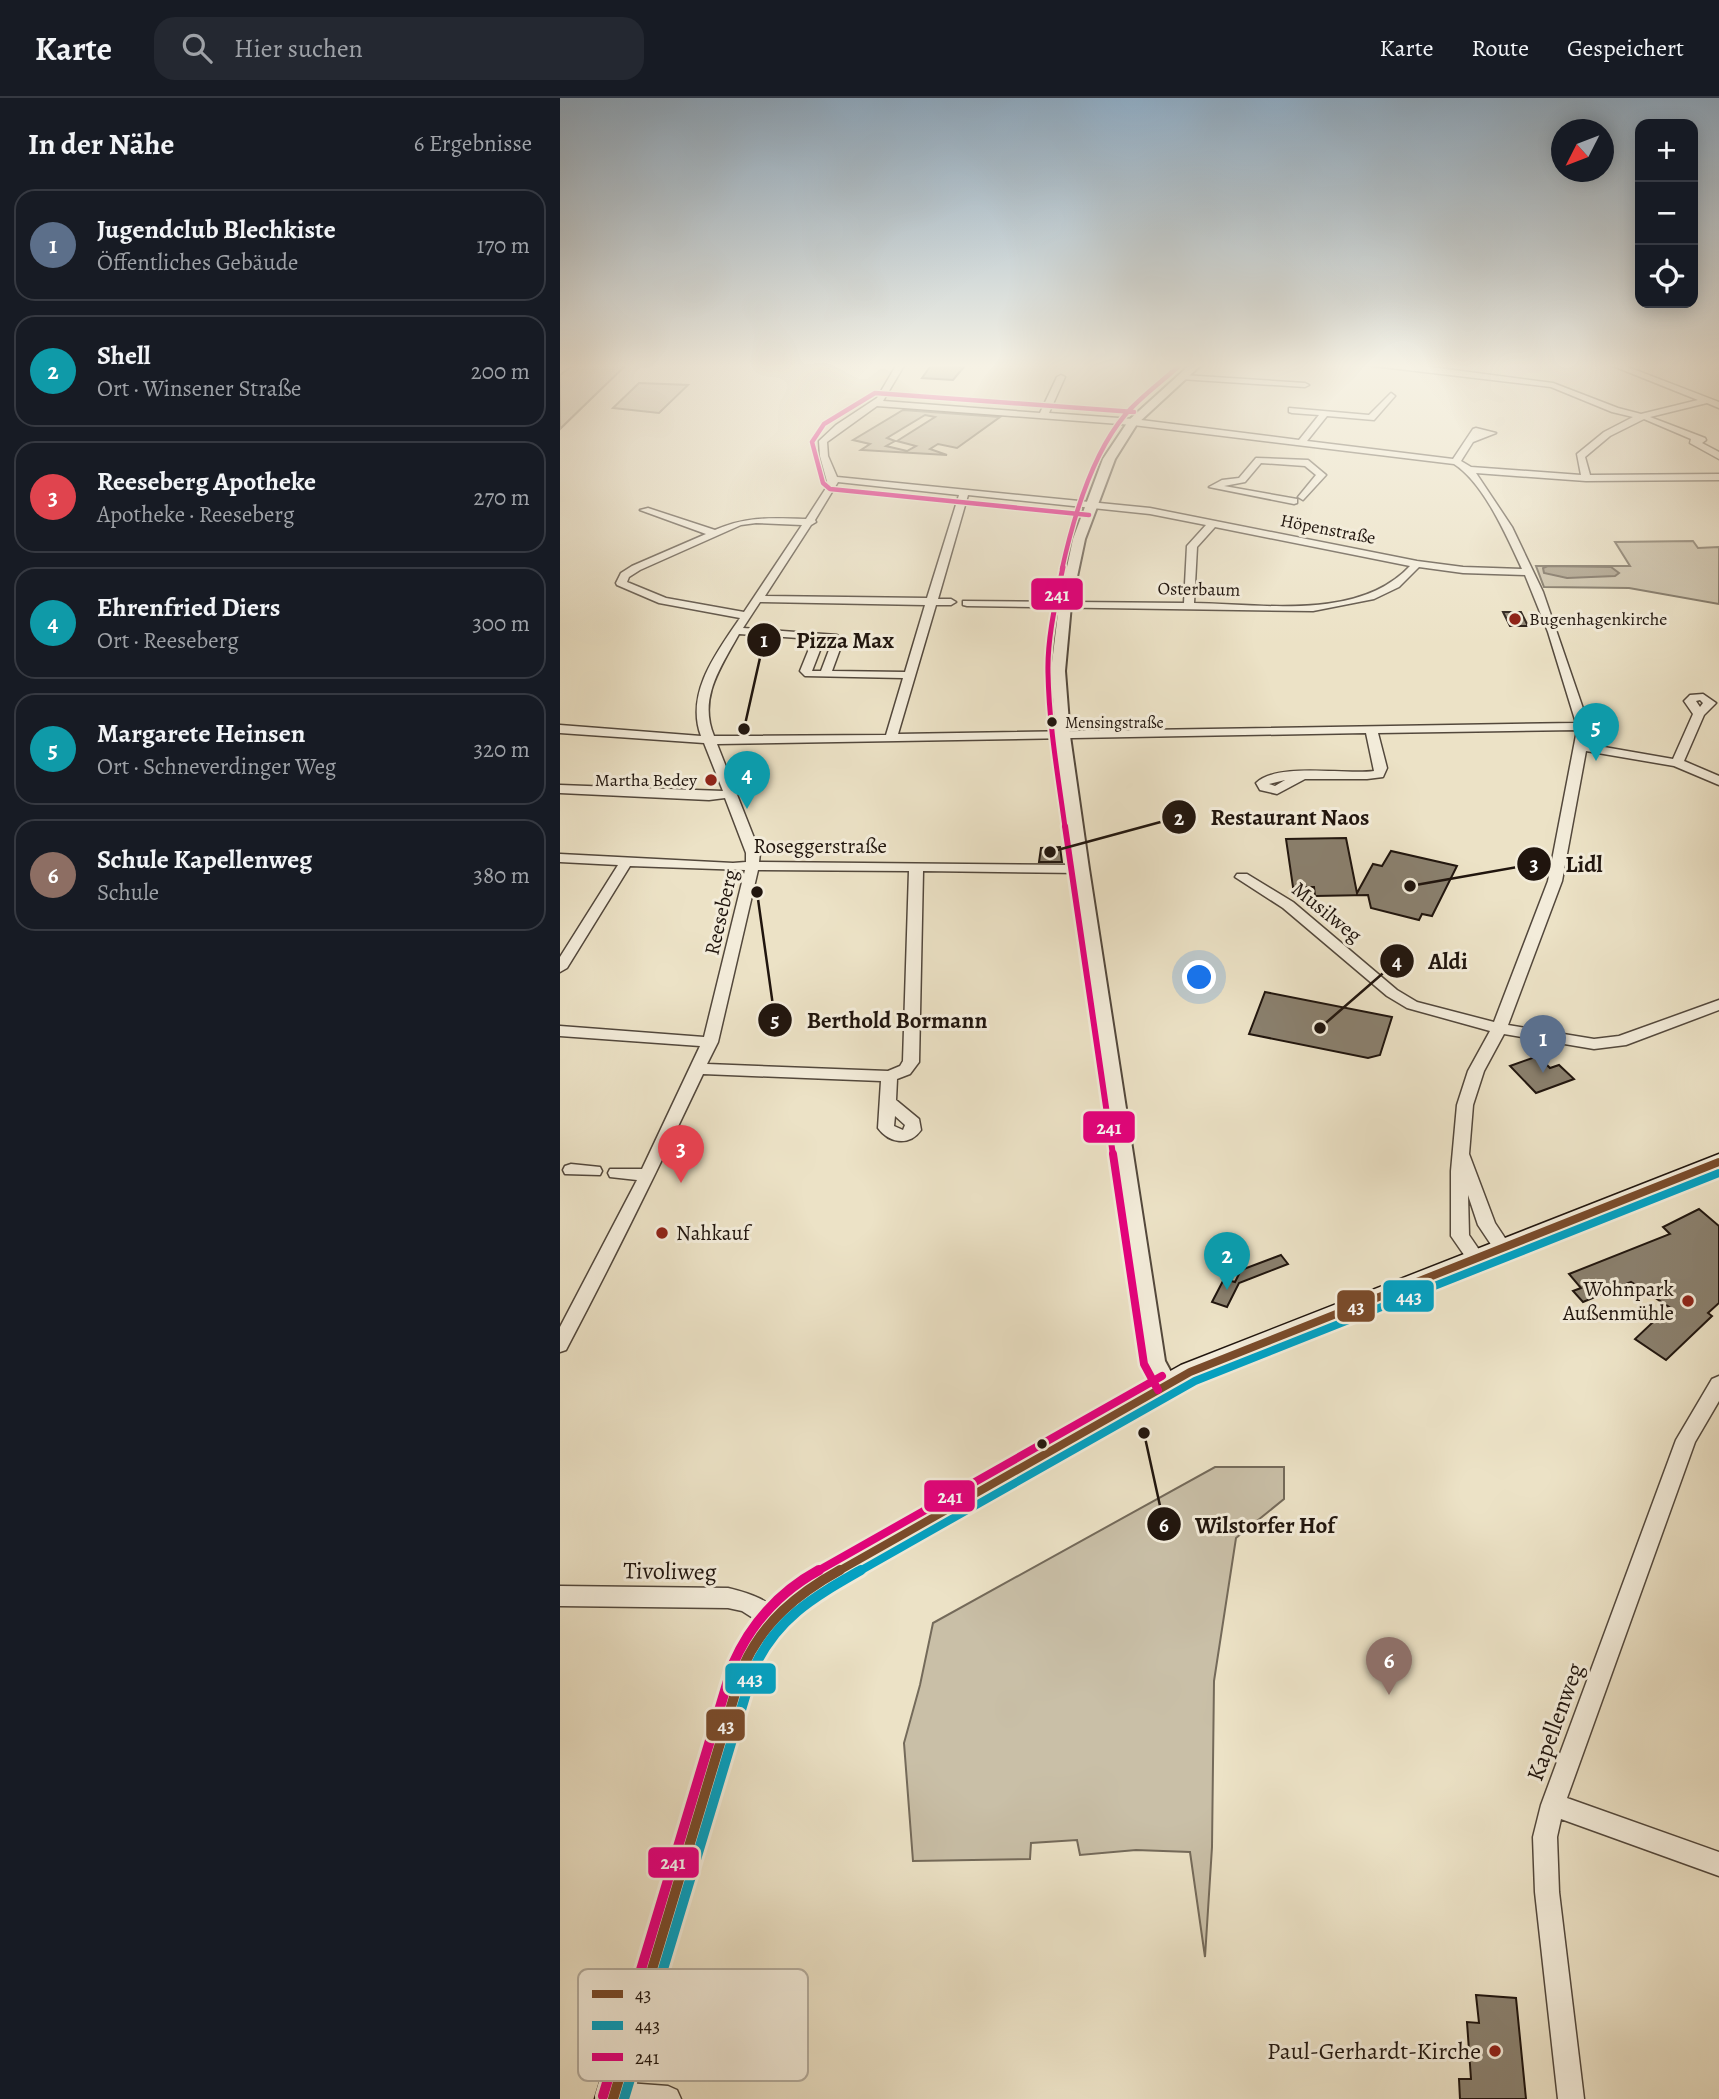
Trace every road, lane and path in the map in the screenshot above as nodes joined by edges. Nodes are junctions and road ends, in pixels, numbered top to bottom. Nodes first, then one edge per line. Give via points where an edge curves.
1 (825, 457) edge
2 (1109, 457) edge
3 (1314, 457) edge
4 (1418, 457) edge
5 (1459, 457) edge
6 (1580, 457) edge
7 (1456, 462) junction
8 (1308, 463) junction
9 (1469, 470) junction
10 (1719, 477) edge
11 (1586, 478) junction
12 (833, 479) junction
13 (964, 493) junction
14 (1090, 505) junction
15 (645, 510) dead end
16 (811, 522) junction
17 (1212, 524) junction
18 (714, 533) junction
19 (1417, 564) junction
20 (1526, 572) junction
21 (758, 599) junction
22 (930, 602) junction
23 (951, 602) dead end
24 (967, 603) dead end
25 (1065, 605) junction
26 (1189, 606) junction
27 (747, 615) junction
28 (736, 631) junction
29 (820, 636) junction
30 (825, 674) junction
31 (909, 675) junction
32 (1699, 714) dead end
33 (1583, 726) junction
34 (560, 729) edge
35 (1371, 730) junction
36 (1063, 736) junction
37 (891, 737) junction
38 (709, 740) junction
39 (1581, 747) junction
40 (1677, 763) junction
41 (1300, 777) dead end
42 (1719, 781) edge
43 (560, 789) edge
44 (729, 794) junction
45 (560, 858) edge
46 (626, 862) junction
47 (754, 866) junction
48 (916, 867) junction
49 (1081, 869) junction
50 (1242, 877) dead end
51 (560, 968) edge
52 (1719, 1005) edge
53 (1499, 1028) junction
54 (560, 1031) edge
55 (710, 1042) junction
56 (698, 1069) junction
57 (890, 1076) junction
58 (888, 1102) dead end
59 (1461, 1152) junction
60 (1719, 1162) edge
61 (571, 1170) dead end
62 (594, 1171) dead end
63 (616, 1173) dead end
64 (648, 1175) junction
65 (1502, 1247) junction
66 (1475, 1257) junction
67 (560, 1345) edge
68 (1719, 1384) edge
69 (1167, 1385) junction
70 (560, 1596) edge
71 (772, 1620) junction
72 (1553, 1805) junction
73 (1719, 1864) edge
74 (652, 1969) edge
75 (614, 2097) edge
76 (667, 2099) edge
77 (1571, 2099) edge

1 - 12 street
2 - 14 street
3 - 8 street
4 - 7 street
5 - 7 street
6 - 11 street
7 - 9 street
8 - 8 street via 1321,475 1298,499 1214,487 1242,480 1259,460
9 - 11 street
9 - 20 street via 1507,527
10 - 11 street
12 - 13 street, Höpenstraße
12 - 16 street, Reeseberg
13 - 14 street, Höpenstraße
13 - 22 street
14 - 17 street, Höpenstraße
14 - 25 street
15 - 18 street
16 - 18 street via 749,520
16 - 21 street, Reeseberg
17 - 19 street, Höpenstraße
17 - 26 street via 1192,546
18 - 27 street via 630,572 621,583 675,602
19 - 20 street, Höpenstraße
19 - 26 street, Osterbaum via 1391,589 1337,605
20 - 33 street via 1553,632
21 - 22 street
21 - 27 street, Reeseberg
22 - 23 street
22 - 31 street
24 - 25 street, Osterbaum
25 - 26 street, Osterbaum
25 - 36 street via 1058,671
27 - 28 street, Reeseberg
28 - 29 street
28 - 38 street, Reeseberg via 705,685 701,712
29 - 30 street via 838,641
29 - 30 street via 806,671
30 - 31 street
31 - 37 street
32 - 40 street
33 - 35 street
33 - 39 street
34 - 38 street
35 - 36 street
35 - 41 street via 1379,774
36 - 37 street
36 - 49 street
37 - 38 street
38 - 44 street, Reeseberg
39 - 40 street
39 - 53 street via 1555,881
40 - 42 street
43 - 44 street
44 - 47 street, Reeseberg
45 - 46 street, Roseggerstraße
46 - 47 street, Roseggerstraße
46 - 51 street
47 - 48 street, Roseggerstraße
47 - 55 street, Reeseberg
48 - 49 street, Roseggerstraße
48 - 57 street via 911,1062
49 - 69 street via 1154,1362
50 - 53 street, Musilweg via 1288,905 1401,1000
52 - 53 street, Musilweg via 1621,1041 1594,1044
53 - 59 street via 1476,1071 1465,1105
54 - 55 street
55 - 56 street, Reeseberg
56 - 57 street
56 - 64 street, Reeseberg
57 - 58 street
59 - 65 street via 1486,1225
59 - 66 street via 1460,1236
60 - 65 main road
61 - 62 street
63 - 64 street
64 - 67 street, Reeseberg
65 - 66 main road
66 - 69 main road via 1221,1358
68 - 72 street, Kapellenweg via 1686,1440
69 - 71 main road via 806,1589
70 - 71 street, Tivoliweg via 728,1598 747,1602
71 - 74 main road via 751,1647 743,1667
72 - 73 street
72 - 77 street, Kapellenweg via 1545,1837 1547,1892
75 - 76 street

